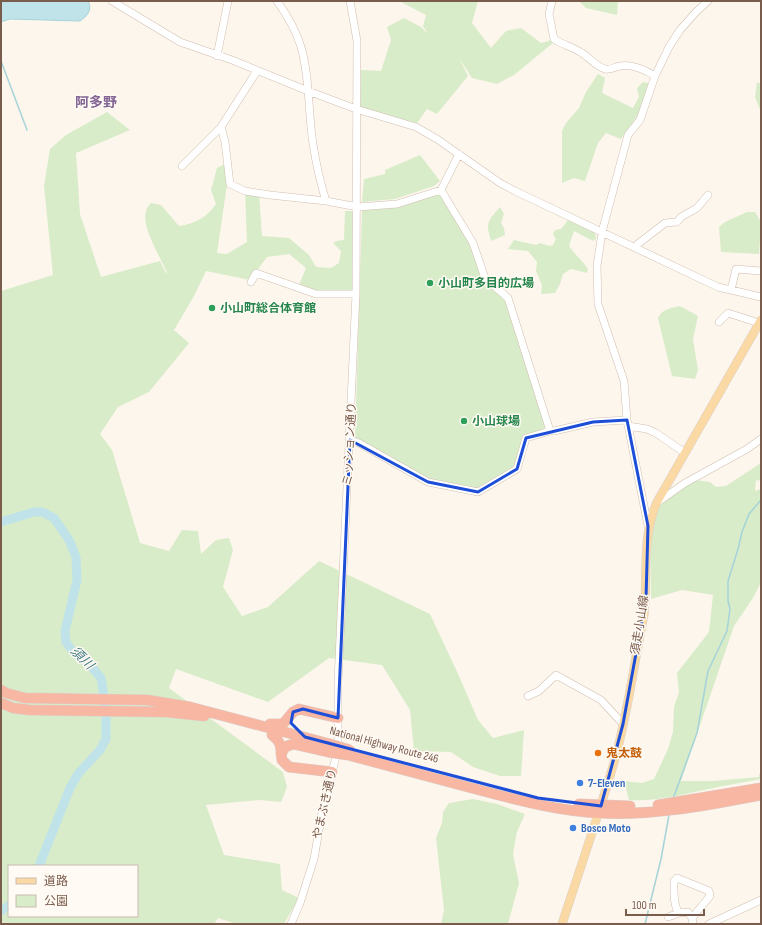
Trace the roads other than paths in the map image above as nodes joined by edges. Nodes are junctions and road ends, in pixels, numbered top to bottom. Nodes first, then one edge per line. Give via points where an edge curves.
1 (112, 1) edge
2 (228, 1) edge
3 (277, 1) edge
4 (350, 1) edge
5 (552, 1) edge
6 (708, 1) edge
7 (217, 56) junction
8 (257, 71) junction
9 (656, 76) junction
10 (308, 91) junction
11 (356, 109) junction
12 (221, 127) junction
13 (459, 154) junction
14 (182, 166) dead end
15 (441, 190) junction
16 (708, 195) dead end
17 (326, 200) junction
18 (358, 207) junction
19 (602, 232) junction
20 (634, 247) junction
21 (761, 271) edge
22 (251, 282) dead end
23 (731, 290) junction
24 (356, 294) junction
25 (761, 296) edge
26 (719, 322) dead end
27 (760, 322) edge
28 (627, 423) junction
29 (550, 431) junction
30 (761, 439) edge
31 (350, 440) junction
32 (685, 454) junction
33 (657, 502) junction
34 (648, 526) junction
35 (338, 681) joint
36 (1, 690) edge
37 (528, 696) dead end
38 (1, 703) edge
39 (292, 714) junction
40 (338, 718) junction
41 (253, 724) junction
42 (623, 724) junction
43 (272, 735) junction
44 (305, 737) junction
45 (329, 749) junction
46 (281, 754) junction
47 (332, 772) junction
48 (761, 788) edge
49 (761, 795) edge
50 (675, 806) junction
51 (600, 810) junction
52 (761, 900) edge
53 (679, 913) junction
54 (668, 917) dead end
55 (692, 921) edge
56 (291, 924) edge
57 (562, 924) edge
58 (710, 924) edge

1 - 7 street via 180,42
2 - 7 street
3 - 10 street via 288,16 301,48
4 - 11 street, ミッション通り via 357,41
5 - 9 street via 549,14 554,39 582,53 598,66 608,69 621,66 637,68 647,70
6 - 9 street via 680,30
7 - 8 street
8 - 10 street
8 - 12 street
9 - 19 street via 640,120 628,135
10 - 11 street
10 - 17 street via 313,145
11 - 13 street via 416,127
11 - 18 street, ミッション通り
12 - 14 street
12 - 17 street via 230,184 245,191
13 - 15 street
13 - 19 street via 500,183
15 - 18 street via 397,204
15 - 29 street via 473,243 485,278 508,298
16 - 20 street via 697,208 677,222 665,223
17 - 18 street
18 - 24 street, ミッション通り
19 - 20 street
19 - 28 street via 597,266 598,304 624,381
20 - 23 street
21 - 23 street via 736,269
22 - 24 street via 256,273 316,294
23 - 25 street
24 - 31 street, ミッション通り
26 - 27 street via 728,313
27 - 32 main road, 須走小山線
28 - 29 street via 594,422
28 - 32 street via 656,433
28 - 34 street
29 - 31 street via 526,438 517,468 478,492 428,482
30 - 33 street
31 - 35 street, ミッション通り
32 - 33 main road, 須走小山線
33 - 34 main road, 須走小山線
34 - 42 main road, 須走小山線 via 644,615
35 - 40 street, やまぶき通り
36 - 41 highway, National Highway Route 246 via 25,698 162,702
37 - 42 street via 539,691 556,675 602,700
38 - 43 highway, National Highway Route 246 via 13,708 30,710 192,714
39 - 40 highway via 299,709
39 - 41 highway via 280,725
39 - 44 highway via 292,725
40 - 47 street, やまぶき通り via 338,749
41 - 44 highway, National Highway Route 246
42 - 51 main road, 須走小山線
43 - 45 highway, National Highway Route 246
43 - 46 highway via 281,744
44 - 45 highway, National Highway Route 246
45 - 46 highway via 293,744 286,747
45 - 51 highway, National Highway Route 246, bridge via 349,752 518,801 554,808
46 - 47 highway via 282,760 289,767
47 - 56 street, やまぶき通り via 314,859
48 - 50 highway, National Highway Route 246
49 - 50 highway, National Highway Route 246
50 - 51 highway, National Highway Route 246
51 - 57 main road, 須走小山線
52 - 58 street
53 - 54 street
53 - 55 street via 688,912
53 - 55 street via 674,891 674,881 678,878 709,892 710,896

